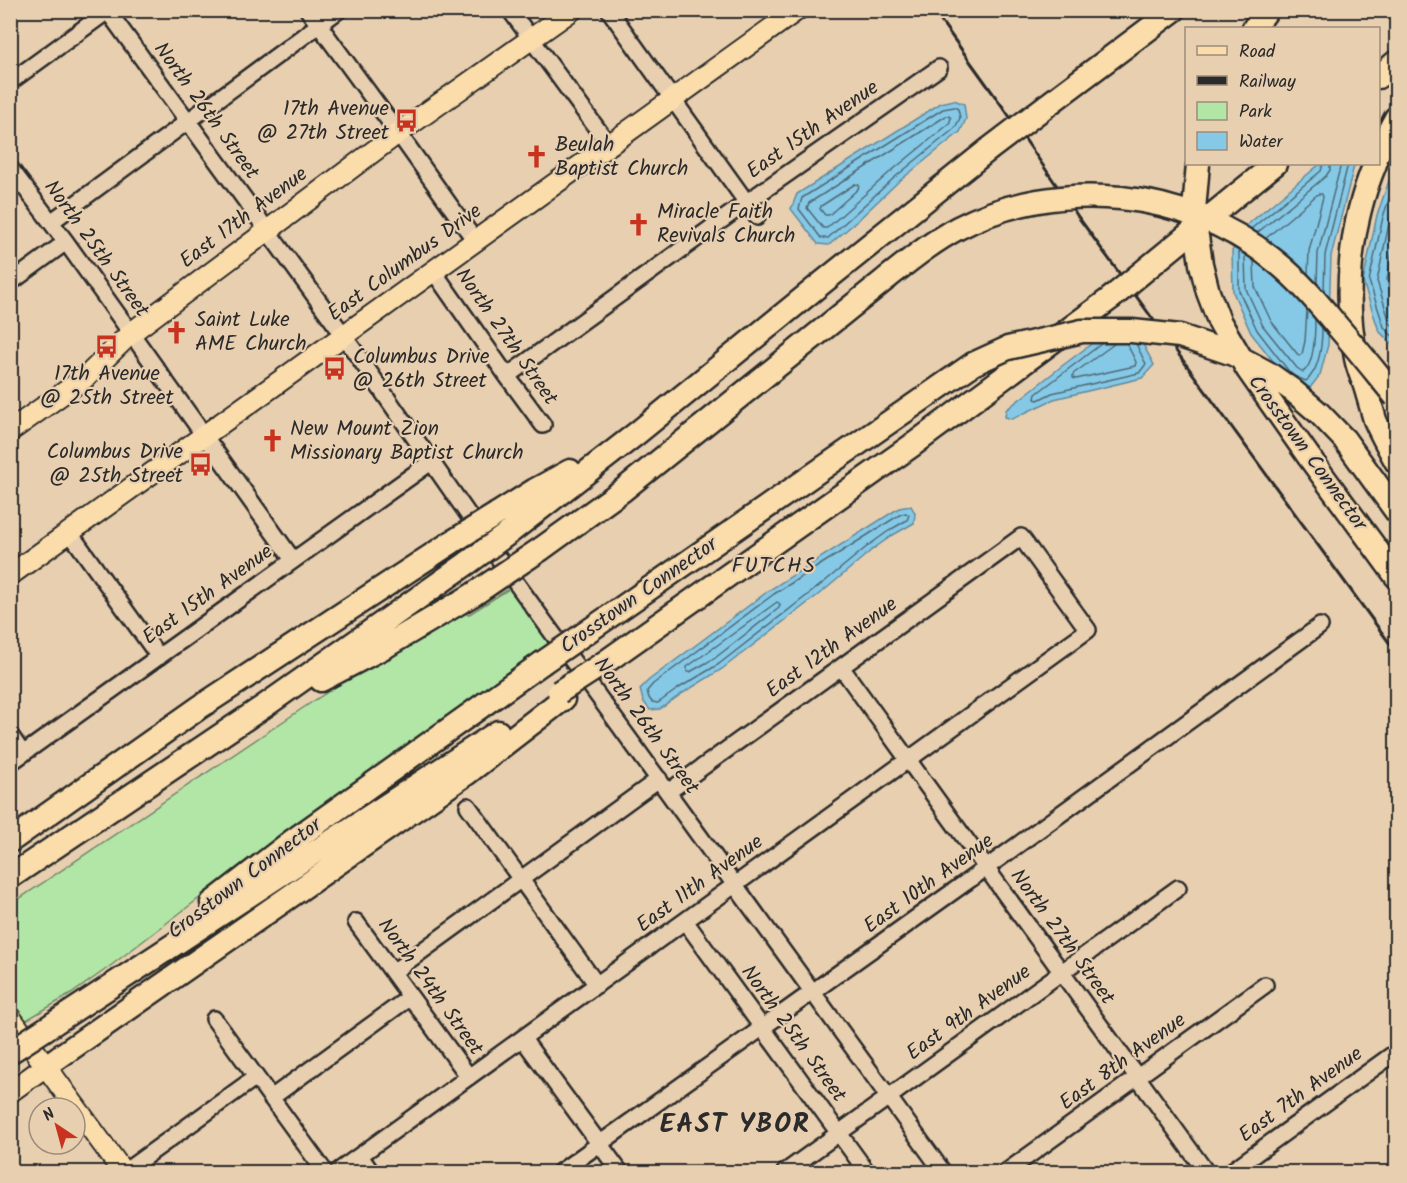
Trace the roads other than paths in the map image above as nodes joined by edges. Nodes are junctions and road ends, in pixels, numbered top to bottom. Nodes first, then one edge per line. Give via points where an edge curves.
1 (308, 10) edge
2 (339, 10) edge
3 (510, 10) edge
4 (572, 10) edge
5 (609, 10) edge
6 (797, 10) edge
7 (1174, 10) edge
8 (1267, 10) edge
9 (108, 11) edge
10 (319, 25) junction
11 (1255, 27) edge
12 (530, 39) junction
13 (1396, 62) edge
14 (939, 68) dead end
15 (1380, 75) edge
16 (10, 82) edge
17 (673, 99) junction
18 (1396, 118) edge
19 (188, 120) junction
20 (398, 133) junction
21 (609, 146) junction
22 (1380, 149) edge
23 (1198, 165) edge
24 (1274, 165) edge
25 (1375, 165) edge
26 (10, 168) edge
27 (747, 201) junction
28 (757, 217) dead end
29 (51, 222) junction
30 (267, 231) junction
31 (66, 242) junction
32 (476, 242) junction
33 (434, 272) junction
34 (10, 284) edge
35 (131, 333) junction
36 (344, 336) junction
37 (507, 376) junction
38 (1396, 397) edge
39 (543, 425) dead end
40 (10, 431) edge
41 (204, 436) junction
42 (1392, 453) edge
43 (431, 462) junction
44 (1396, 511) edge
45 (504, 523) junction
46 (70, 533) junction
47 (1021, 537) joint
48 (293, 560) junction
49 (10, 575) edge
50 (1396, 576) edge
51 (1320, 626) dead end
52 (159, 657) junction
53 (841, 668) junction
54 (561, 696) junction
55 (266, 705) junction
56 (10, 735) edge
57 (24, 754) junction
58 (908, 760) junction
59 (10, 763) edge
60 (659, 780) junction
61 (668, 792) junction
62 (468, 806) dead end
63 (10, 841) edge
64 (986, 868) junction
65 (10, 877) edge
66 (521, 879) junction
67 (735, 885) junction
68 (1178, 888) dead end
69 (685, 921) junction
70 (356, 922) dead end
71 (393, 972) junction
72 (1062, 973) junction
73 (597, 985) junction
74 (1265, 985) dead end
75 (813, 993) junction
76 (410, 997) junction
77 (88, 1000) junction
78 (10, 1017) edge
79 (214, 1019) dead end
80 (763, 1028) junction
81 (523, 1039) junction
82 (10, 1052) edge
83 (1396, 1052) edge
84 (46, 1066) junction
85 (256, 1077) junction
86 (469, 1077) junction
87 (1137, 1077) junction
88 (10, 1092) edge
89 (271, 1098) junction
90 (889, 1098) junction
91 (839, 1134) junction
92 (599, 1144) junction
93 (360, 1156) junction
94 (124, 1173) edge
95 (325, 1173) edge
96 (337, 1173) edge
97 (371, 1173) edge
98 (560, 1173) edge
99 (620, 1173) edge
100 (785, 1173) edge
101 (867, 1173) edge
102 (943, 1173) edge
103 (1006, 1173) edge
104 (1206, 1173) edge
105 (1230, 1173) edge

1 - 10 street, North 27th Street
2 - 10 street
3 - 12 street
4 - 12 main road, East 17th Avenue
5 - 17 street
6 - 17 main road, East Columbus Drive
7 - 45 highway, bridge via 988,150 636,434
8 - 11 highway
9 - 16 street
9 - 19 street, North 26th Street
10 - 19 street
10 - 20 street, North 27th Street
12 - 20 main road, East 17th Avenue
12 - 21 street
13 - 15 highway
14 - 27 street, East 15th Avenue
17 - 21 main road, East Columbus Drive
17 - 27 street
18 - 22 highway
19 - 29 street
19 - 30 street, North 26th Street
20 - 30 main road, East 17th Avenue
20 - 32 street, North 27th Street
21 - 32 main road, East Columbus Drive
23 - 50 highway, Crosstown Connector, bridge via 1194,210 1197,236 1208,292 1219,321 1262,391
24 - 54 highway, bridge via 1111,298 915,444
25 - 42 highway via 1352,248 1352,333 1376,421
26 - 29 street, North 25th Street
27 - 28 street
27 - 37 street, East 15th Avenue
29 - 31 street, North 25th Street
30 - 35 main road, East 17th Avenue
30 - 36 street, North 26th Street
31 - 34 street
31 - 35 street, North 25th Street
32 - 33 main road, East Columbus Drive
33 - 36 main road, East Columbus Drive
33 - 37 street, North 27th Street
35 - 40 main road, East 17th Avenue via 86,377
35 - 41 street, North 25th Street
36 - 41 main road, East Columbus Drive
36 - 43 street, North 26th Street
37 - 39 street, North 27th Street
38 - 55 highway, bridge via 1300,284 1275,260 1227,230 1155,203 1108,196 1046,200 1002,210 940,238 642,476 474,594 349,666
41 - 46 main road, East Columbus Drive
41 - 48 street, North 25th Street
43 - 48 street, East 15th Avenue
43 - 60 street, North 26th Street
44 - 77 highway, Crosstown Connector, bridge via 1344,439 1319,413 1268,373 1233,354 1180,336 1132,331 1082,331 1008,348 973,364 542,663 291,842
45 - 55 highway, bridge via 469,562
45 - 63 highway, bridge via 452,543 200,707
46 - 49 main road, East Columbus Drive
46 - 52 street
47 - 53 street, East 12th Avenue
47 - 58 street, East 11th Avenue via 1088,630
48 - 52 street, East 15th Avenue
51 - 64 street, East 10th Avenue
52 - 57 street, East 15th Avenue
53 - 58 street, North 27th Street
53 - 61 street, East 12th Avenue
54 - 77 highway
54 - 84 highway via 447,787
55 - 65 highway
56 - 57 street
57 - 59 street, East 15th Avenue
58 - 64 street, North 27th Street
58 - 67 street, East 11th Avenue
60 - 61 street, North 26th Street
60 - 66 street
61 - 67 street, North 26th Street
62 - 66 street
64 - 72 street, North 27th Street
64 - 75 street, East 10th Avenue
66 - 71 street
66 - 73 street
67 - 69 street, East 11th Avenue
67 - 75 street, North 26th Street
68 - 72 street, East 9th Avenue
69 - 73 street, East 11th Avenue
69 - 80 street, North 25th Street
70 - 71 street, North 24th Street
71 - 76 street, North 24th Street
72 - 87 street, North 27th Street
72 - 90 street, East 9th Avenue
73 - 81 street, East 11th Avenue
74 - 87 street, East 8th Avenue
75 - 80 street, East 10th Avenue
75 - 90 street, North 26th Street
76 - 86 street, North 24th Street
76 - 89 street
77 - 82 highway, bridge
78 - 84 main road
79 - 85 street
80 - 91 street, North 25th Street
80 - 92 street, East 10th Avenue
81 - 86 street, East 11th Avenue
81 - 92 street
83 - 105 street, East 7th Avenue
84 - 88 main road
84 - 94 main road
85 - 89 street
85 - 94 street
86 - 93 street, East 11th Avenue
87 - 103 street, East 8th Avenue
87 - 104 street, North 27th Street
89 - 95 street
90 - 91 street, East 9th Avenue
90 - 102 street, North 26th Street
91 - 100 street, East 9th Avenue
91 - 101 street, North 25th Street
92 - 98 street, East 10th Avenue
92 - 99 street
93 - 96 street, East 11th Avenue
93 - 97 street

